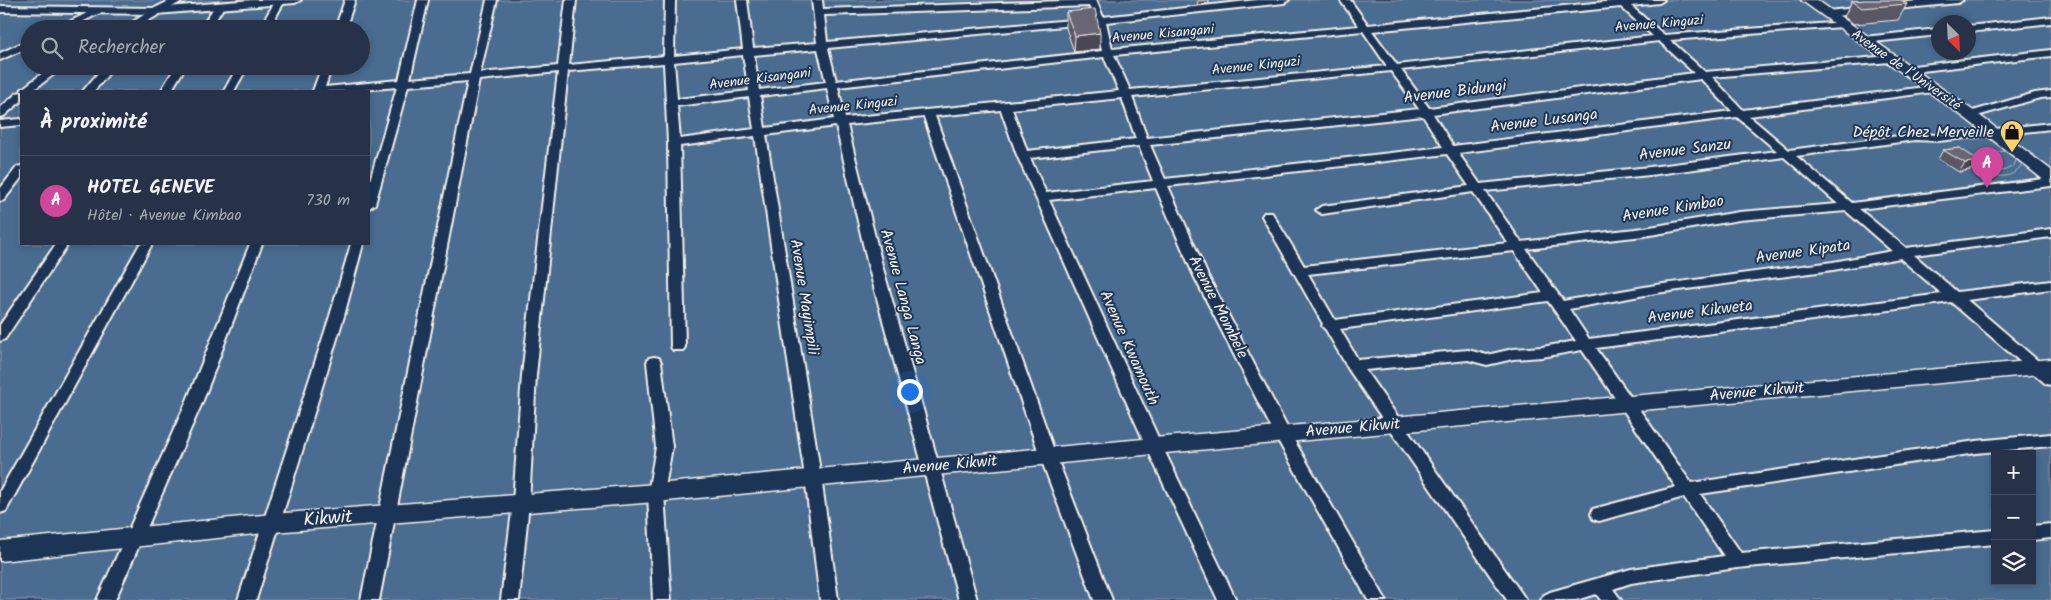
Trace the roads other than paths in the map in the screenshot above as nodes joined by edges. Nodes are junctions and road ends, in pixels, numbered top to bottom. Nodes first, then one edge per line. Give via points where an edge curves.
1 (179, 0) edge
2 (296, 0) edge
3 (350, 0) edge
4 (423, 0) edge
5 (492, 0) edge
6 (571, 0) edge
7 (670, 0) edge
8 (742, 0) edge
9 (1284, 0) edge
10 (1345, 0) edge
11 (1659, 0) edge
12 (1808, 0) edge
13 (1958, 0) edge
14 (1092, 1) edge
15 (279, 2) junction
16 (1621, 2) edge
17 (818, 6) edge
18 (218, 8) junction
19 (0, 9) edge
20 (91, 11) junction
21 (156, 11) junction
22 (1827, 14) junction
23 (76, 20) edge
24 (141, 20) edge
25 (211, 20) edge
26 (269, 20) edge
27 (343, 20) edge
28 (1100, 20) junction
29 (2051, 20) edge
30 (1842, 24) junction
31 (1366, 28) junction
32 (1976, 28) edge
33 (1931, 33) edge
34 (1662, 38) junction
35 (1864, 40) junction
36 (822, 44) junction
37 (20, 47) edge
38 (748, 52) junction
39 (1108, 53) junction
40 (2051, 53) edge
41 (0, 57) edge
42 (669, 59) junction
43 (1890, 59) junction
44 (1394, 68) junction
45 (562, 70) junction
46 (1905, 70) junction
47 (46, 75) edge
48 (102, 75) edge
49 (176, 75) edge
50 (238, 75) edge
51 (323, 75) edge
52 (1703, 75) junction
53 (474, 78) junction
54 (404, 82) junction
55 (831, 84) junction
56 (2051, 87) edge
57 (1933, 89) junction
58 (27, 90) edge
59 (89, 90) edge
60 (167, 90) edge
61 (230, 90) edge
62 (318, 90) edge
63 (328, 90) edge
64 (754, 93) junction
65 (1126, 94) junction
66 (2051, 94) edge
67 (20, 96) edge
68 (2039, 96) junction
69 (670, 103) junction
70 (1006, 107) junction
71 (1426, 112) junction
72 (1738, 112) junction
73 (0, 114) edge
74 (929, 114) junction
75 (1970, 115) junction
76 (20, 122) edge
77 (840, 122) junction
78 (0, 124) edge
79 (2051, 126) edge
80 (761, 131) junction
81 (1992, 132) junction
82 (674, 143) junction
83 (1143, 143) junction
84 (1450, 150) junction
85 (1788, 154) junction
86 (1023, 155) junction
87 (20, 171) edge
88 (2051, 178) edge
89 (2051, 182) edge
90 (1159, 184) junction
91 (1477, 188) junction
92 (1043, 197) junction
93 (0, 198) edge
94 (370, 201) edge
95 (1847, 206) junction
96 (1322, 210) dead end
97 (1268, 216) dead end
98 (2051, 233) edge
99 (61, 245) edge
100 (145, 245) edge
101 (256, 245) edge
102 (357, 245) edge
103 (1517, 245) junction
104 (1902, 254) junction
105 (1300, 271) junction
106 (2051, 285) edge
107 (1951, 296) junction
108 (1556, 301) junction
109 (1329, 326) junction
110 (0, 336) edge
111 (1587, 344) junction
112 (678, 347) dead end
113 (654, 362) dead end
114 (1354, 366) junction
115 (2046, 371) edge
116 (1626, 404) junction
117 (1394, 424) junction
118 (1283, 435) junction
119 (2051, 440) edge
120 (1154, 446) junction
121 (1048, 456) junction
122 (932, 468) junction
123 (813, 477) junction
124 (1687, 490) junction
125 (656, 493) junction
126 (521, 503) junction
127 (0, 506) edge
128 (1599, 514) dead end
129 (388, 515) junction
130 (273, 523) junction
131 (2051, 532) edge
132 (2036, 533) edge
133 (1991, 537) edge
134 (135, 538) junction
135 (0, 551) edge
136 (1737, 561) junction
137 (1600, 585) junction
138 (106, 600) edge
139 (248, 600) edge
140 (370, 600) edge
141 (510, 600) edge
142 (662, 600) edge
143 (829, 600) edge
144 (968, 600) edge
145 (1103, 600) edge
146 (1227, 600) edge
147 (1377, 600) edge
148 (1517, 600) edge
149 (1550, 600) edge
150 (1612, 600) edge

1 - 21 street
2 - 15 street
3 - 27 street
4 - 54 street
5 - 53 street
6 - 45 street
7 - 42 street
8 - 38 street, Avenue Mayimpili
9 - 28 street
10 - 31 street
11 - 16 street, Avenue Kisangani
12 - 22 main road, Avenue de l’Université
13 - 22 street
14 - 17 street
14 - 28 street, Avenue Mombele
15 - 18 street
15 - 26 street
16 - 31 street, Avenue Kisangani
16 - 34 street
17 - 36 street, Avenue Langa Langa
18 - 21 street
18 - 25 street
19 - 20 street
20 - 21 street
20 - 23 street
21 - 24 street
22 - 30 main road, Avenue de l’Université
28 - 36 street
28 - 39 street, Avenue Mombele
29 - 32 street
30 - 34 street, Avenue Kinguzi
30 - 35 main road, Avenue de l’Université
31 - 39 street, Avenue Kisangani
31 - 44 street
33 - 35 street
34 - 44 street, Avenue Kinguzi
34 - 52 street
35 - 43 main road, Avenue de l’Université
36 - 38 street
36 - 55 street, Avenue Langa Langa
37 - 41 street
38 - 42 street
38 - 64 street, Avenue Mayimpili
39 - 55 street, Avenue Kisangani
39 - 65 street, Avenue Mombele
40 - 46 street
42 - 45 street
42 - 69 street
43 - 46 main road, Avenue de l’Université
43 - 52 street, Avenue Bidungi
44 - 65 street, Avenue Kinguzi
44 - 71 street
45 - 53 street
45 - 126 street via 529,375
46 - 57 main road, Avenue de l’Université
47 - 58 street
48 - 59 street
49 - 60 street
50 - 61 street
51 - 62 street
52 - 71 street, Avenue Bidungi
52 - 72 street
53 - 54 street
53 - 129 street
54 - 63 street
54 - 94 street
55 - 64 street, Avenue Kisangani
55 - 77 street, Avenue Langa Langa
56 - 68 street
57 - 72 street, Avenue Lusanga
57 - 75 main road, Avenue de l’Université
64 - 69 street, Avenue Kisangani
64 - 80 street, Avenue Mayimpili
65 - 70 street, Avenue Kinguzi
65 - 83 street, Avenue Mombele
66 - 68 street
67 - 73 street
68 - 75 street
69 - 82 street
70 - 74 street, Avenue Kinguzi
70 - 86 street, Avenue Kwamouth
71 - 83 street, Avenue Bidungi
71 - 84 street
72 - 84 street, Avenue Lusanga
72 - 85 street
74 - 77 street, Avenue Kinguzi
74 - 121 street
75 - 81 main road, Avenue de l’Université
76 - 78 street
77 - 80 street, Avenue Kinguzi
77 - 122 street, Avenue Langa Langa via 875,265
79 - 81 street, Avenue Sanzu
80 - 82 street, Avenue Kinguzi
80 - 123 street, Avenue Mayimpili
81 - 85 street, Avenue Sanzu via 1915,137
81 - 88 main road, Avenue de l’Université
82 - 112 street
83 - 86 street, Avenue Bidungi
83 - 90 street, Avenue Mombele
84 - 90 street, Avenue Lusanga
84 - 91 street
85 - 91 street, Avenue Sanzu
85 - 95 street
86 - 92 street, Avenue Kwamouth
87 - 93 street
89 - 95 street, Avenue Kimbao
90 - 92 street, Avenue Lusanga
90 - 118 street, Avenue Mombele via 1201,276
91 - 96 street, Avenue Sanzu
91 - 103 street
92 - 120 street, Avenue Kwamouth
95 - 103 street, Avenue Kimbao via 1738,216 1644,232
95 - 104 street
97 - 105 street
98 - 104 street, Avenue Kipata
99 - 110 street
100 - 127 street
101 - 134 street via 194,403
102 - 130 street
103 - 105 street, Avenue Kimbao
103 - 108 street
104 - 107 street
104 - 108 street, Avenue Kipata via 1833,266
105 - 109 street
106 - 107 street, Avenue Kikweta
107 - 111 street, Avenue Kikweta
107 - 115 street
108 - 109 street, Avenue Kipata
108 - 111 street
109 - 114 street
111 - 114 street, Avenue Kikweta via 1487,360 1468,355
111 - 116 street
113 - 125 street via 664,447
114 - 117 street
115 - 116 main road, Avenue Kikwit
116 - 117 main road, Avenue Kikwit
116 - 124 street
117 - 118 main road, Avenue Kikwit
117 - 148 street
118 - 120 main road, Avenue Kikwit
118 - 147 street, Avenue Mombele
119 - 124 street via 1957,450
120 - 121 main road, Avenue Kikwit
120 - 146 street, Avenue Kwamouth
121 - 122 main road, Avenue Kikwit
121 - 145 street
122 - 123 main road, Avenue Kikwit
122 - 144 street, Avenue Langa Langa
123 - 125 main road, Avenue Kikwit
123 - 143 street, Avenue Mayimpili
124 - 128 street
124 - 136 street
125 - 126 main road, Kikwit
125 - 142 street
126 - 129 main road, Kikwit
126 - 141 street
129 - 130 main road, Kikwit
129 - 140 street
130 - 134 main road, Kikwit
130 - 139 street
131 - 132 street
133 - 136 street
134 - 135 main road, Kikwit
134 - 138 street
136 - 137 street via 1631,576
137 - 149 street
137 - 150 street

